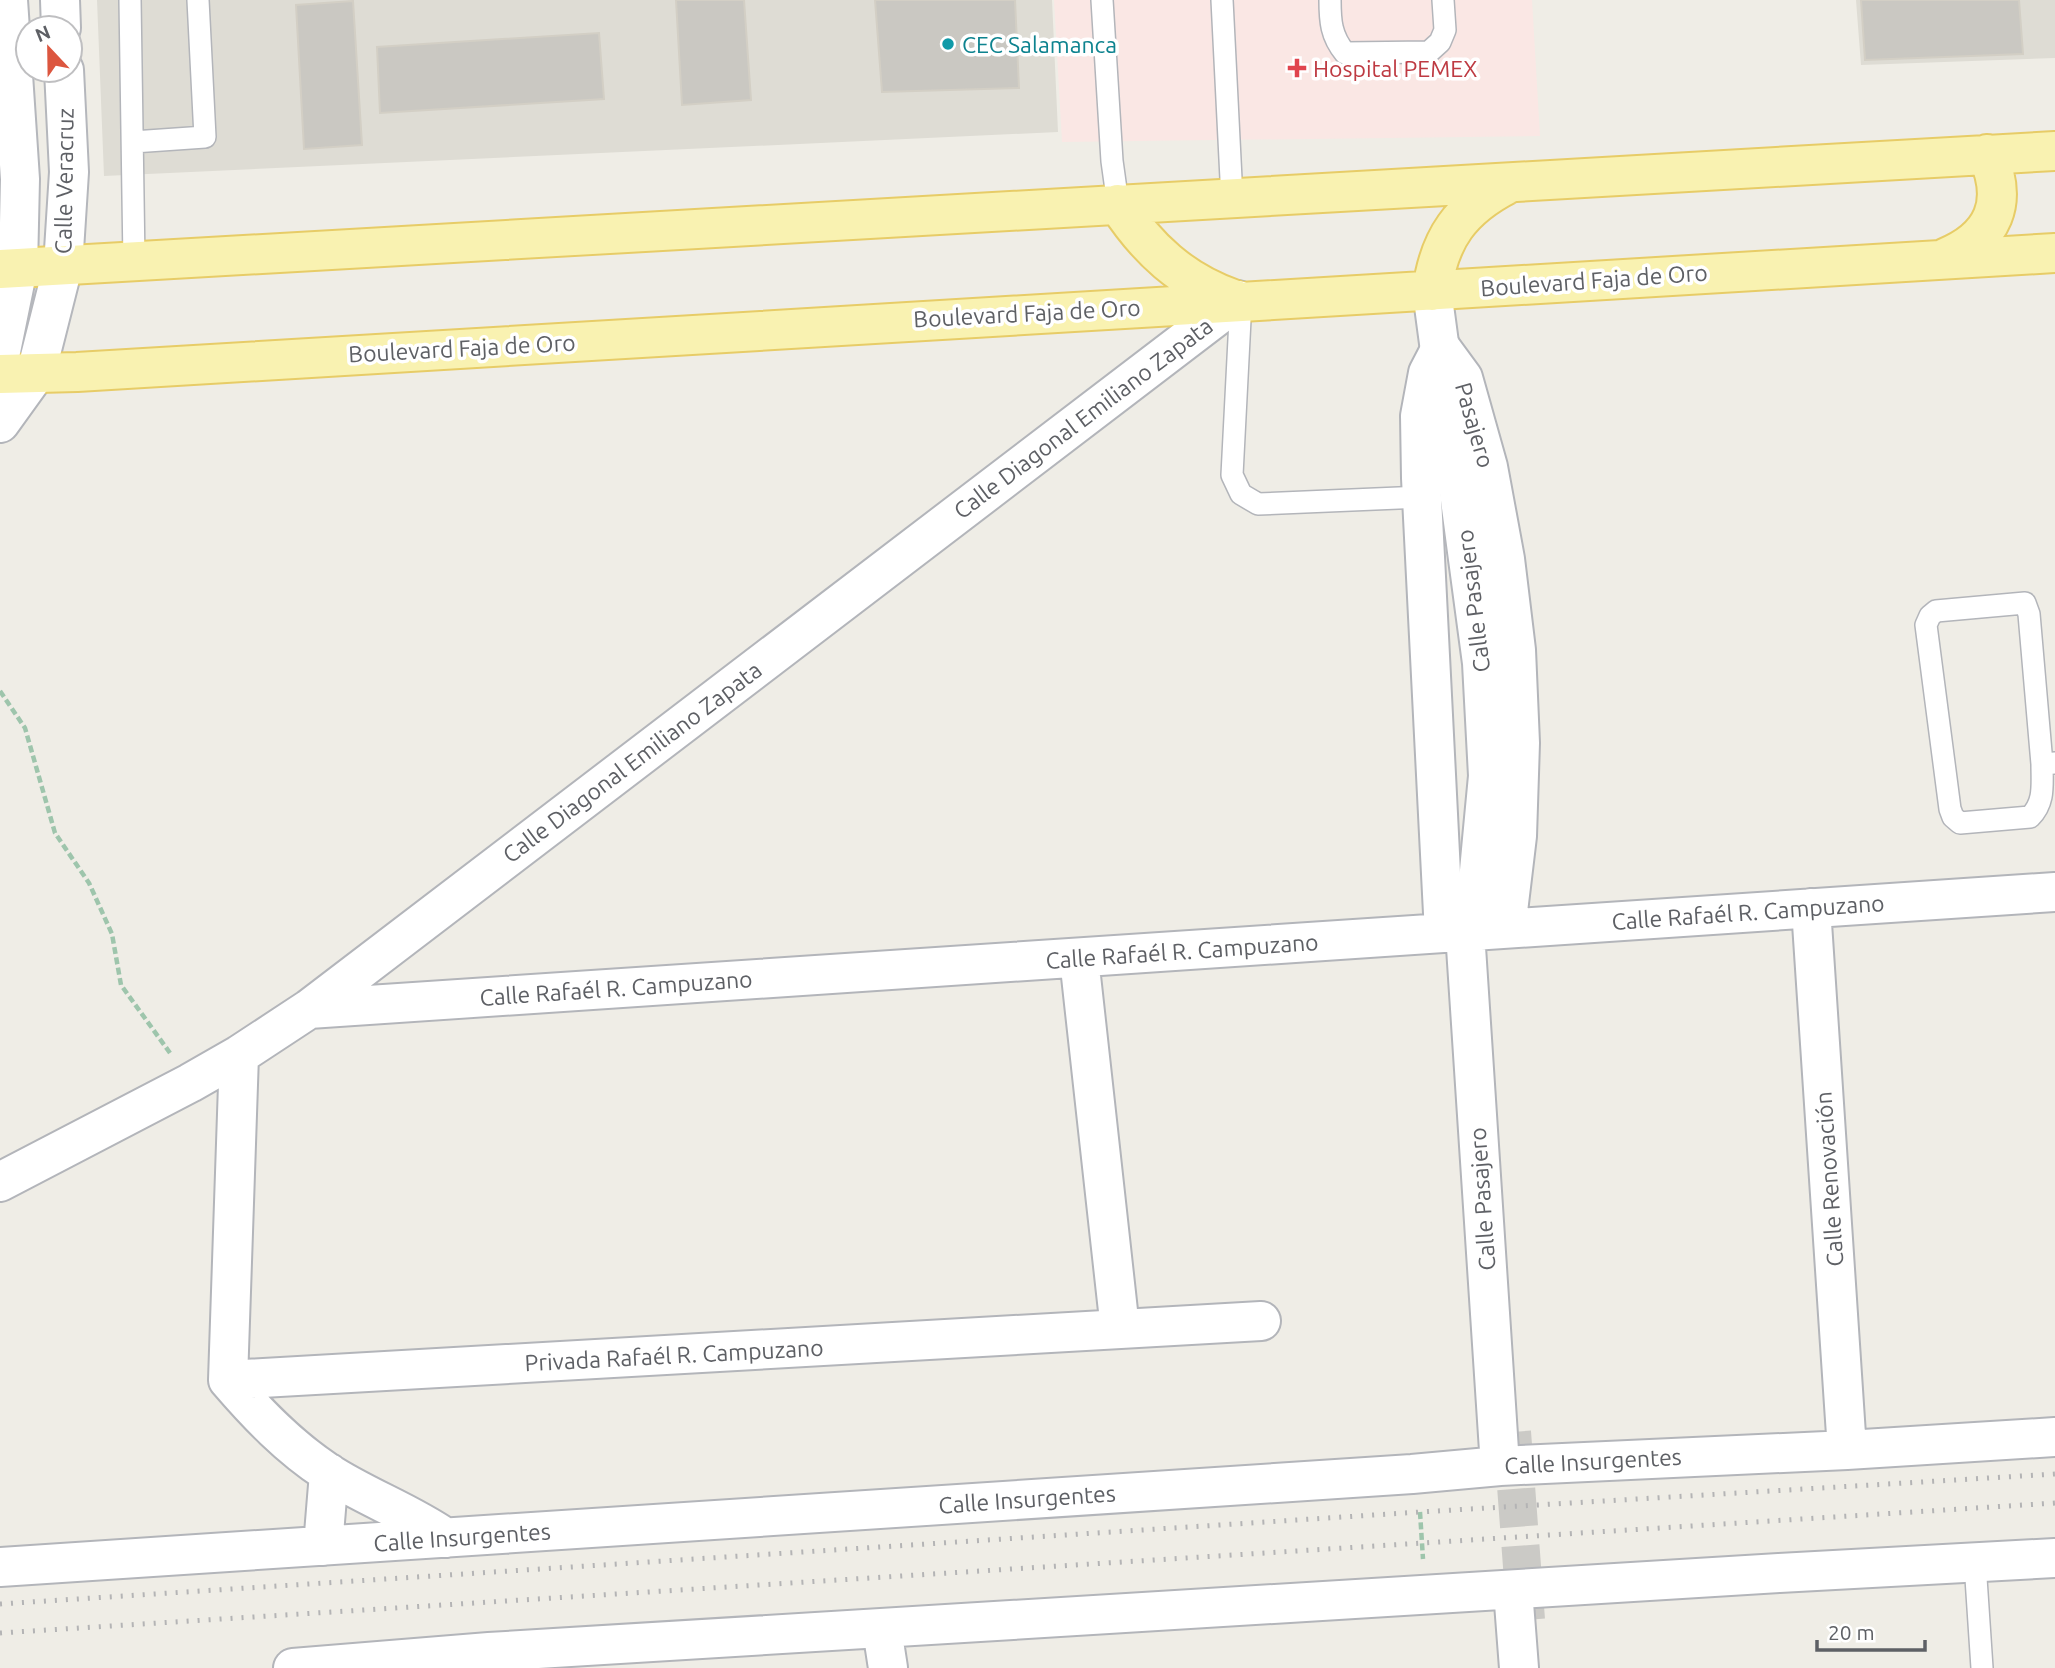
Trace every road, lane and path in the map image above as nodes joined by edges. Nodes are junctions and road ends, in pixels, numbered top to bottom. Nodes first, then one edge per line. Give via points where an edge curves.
1 (8, 0) edge
2 (130, 0) edge
3 (198, 0) edge
4 (1101, 0) edge
5 (1222, 0) edge
6 (1329, 0) edge
7 (1443, 0) edge
8 (65, 84) edge
9 (133, 142) junction
10 (2055, 151) edge
11 (1987, 155) junction
12 (1510, 183) junction
13 (1232, 199) junction
14 (1118, 204) junction
15 (2055, 253) edge
16 (1945, 258) junction
17 (134, 262) junction
18 (63, 266) junction
19 (9, 268) edge
20 (1432, 291) junction
21 (1240, 300) junction
22 (1441, 348) junction
23 (0, 356) edge
24 (18, 374) edge
25 (0, 423) edge
26 (1422, 497) junction
27 (0, 691) edge
28 (2049, 763) edge
29 (2055, 892) edge
30 (1811, 908) junction
31 (1472, 927) junction
32 (1079, 958) junction
33 (309, 1009) junction
34 (239, 1055) junction
35 (190, 1083) junction
36 (0, 1182) edge
37 (1261, 1321) dead end
38 (1120, 1329) junction
39 (228, 1380) junction
40 (2055, 1437) edge
41 (1847, 1450) junction
42 (1500, 1466) junction
43 (328, 1473) junction
44 (1419, 1501) dead end
45 (446, 1538) junction
46 (323, 1546) junction
47 (2055, 1558) edge
48 (1975, 1563) junction
49 (0, 1567) edge
50 (1513, 1590) junction
51 (1426, 1596) junction
52 (882, 1629) junction
53 (490, 1660) edge
54 (293, 1668) edge
55 (888, 1668) edge
56 (1519, 1668) edge
57 (1982, 1668) edge

1 - 19 street, Calle Veracruz via 20,179
2 - 9 lane
3 - 9 lane via 205,137
4 - 14 lane
5 - 13 lane
6 - 7 lane via 1335,41 1345,53 1429,52 1445,30
8 - 18 street, Calle Veracruz via 69,172
9 - 17 lane
10 - 11 main road
11 - 12 main road
11 - 16 main road via 1996,174 1993,216 1982,235
12 - 13 main road
12 - 20 main road via 1470,208 1455,226 1435,268
13 - 14 main road
14 - 17 main road
14 - 21 main road via 1168,264 1213,292
15 - 16 main road, Boulevard Faja de Oro
16 - 20 main road, Boulevard Faja de Oro
17 - 18 main road
18 - 19 main road
18 - 24 street, Calle Veracruz
19 - 23 street, Calle Veracruz
20 - 21 main road, Boulevard Faja de Oro
20 - 22 street, Calle Pasajero
21 - 24 main road, Boulevard Faja de Oro
21 - 26 lane via 1233,475 1241,494 1258,504
21 - 33 street, Calle Diagonal Emiliano Zapata
22 - 26 street, Pasajero via 1428,373 1420,415
22 - 31 street, Calle Pasajero via 1482,663 1488,776
24 - 25 street
26 - 31 street, Pasajero
27 - 35 path via 25,728 55,832 89,883 112,934 121,985
28 - 28 lane via 2042,800 2029,817 1960,823 1953,817 1927,625 1930,616 1937,611 2025,603
29 - 30 street, Calle Rafaél R. Campuzano
30 - 31 street, Calle Rafaél R. Campuzano
30 - 41 street, Calle Renovación
31 - 32 street, Calle Rafaél R. Campuzano
31 - 42 street, Calle Pasajero
32 - 33 street, Calle Rafaél R. Campuzano
32 - 38 street
33 - 34 street, Calle Diagonal Emiliano Zapata
34 - 35 street, Calle Diagonal Emiliano Zapata
34 - 39 street
35 - 36 street, Calle Diagonal Emiliano Zapata
37 - 38 street, Privada Rafaél R. Campuzano
38 - 39 street, Privada Rafaél R. Campuzano
39 - 43 street via 283,1438
40 - 41 street, Calle Insurgentes
41 - 42 street, Calle Insurgentes
42 - 45 street, Calle Insurgentes
43 - 45 street
43 - 46 street
44 - 51 path
45 - 46 street, Calle Insurgentes
46 - 49 street, Calle Insurgentes
47 - 48 street
48 - 50 street
48 - 57 lane
50 - 51 street
50 - 56 street
51 - 52 street
52 - 53 street
52 - 55 street
53 - 54 street

